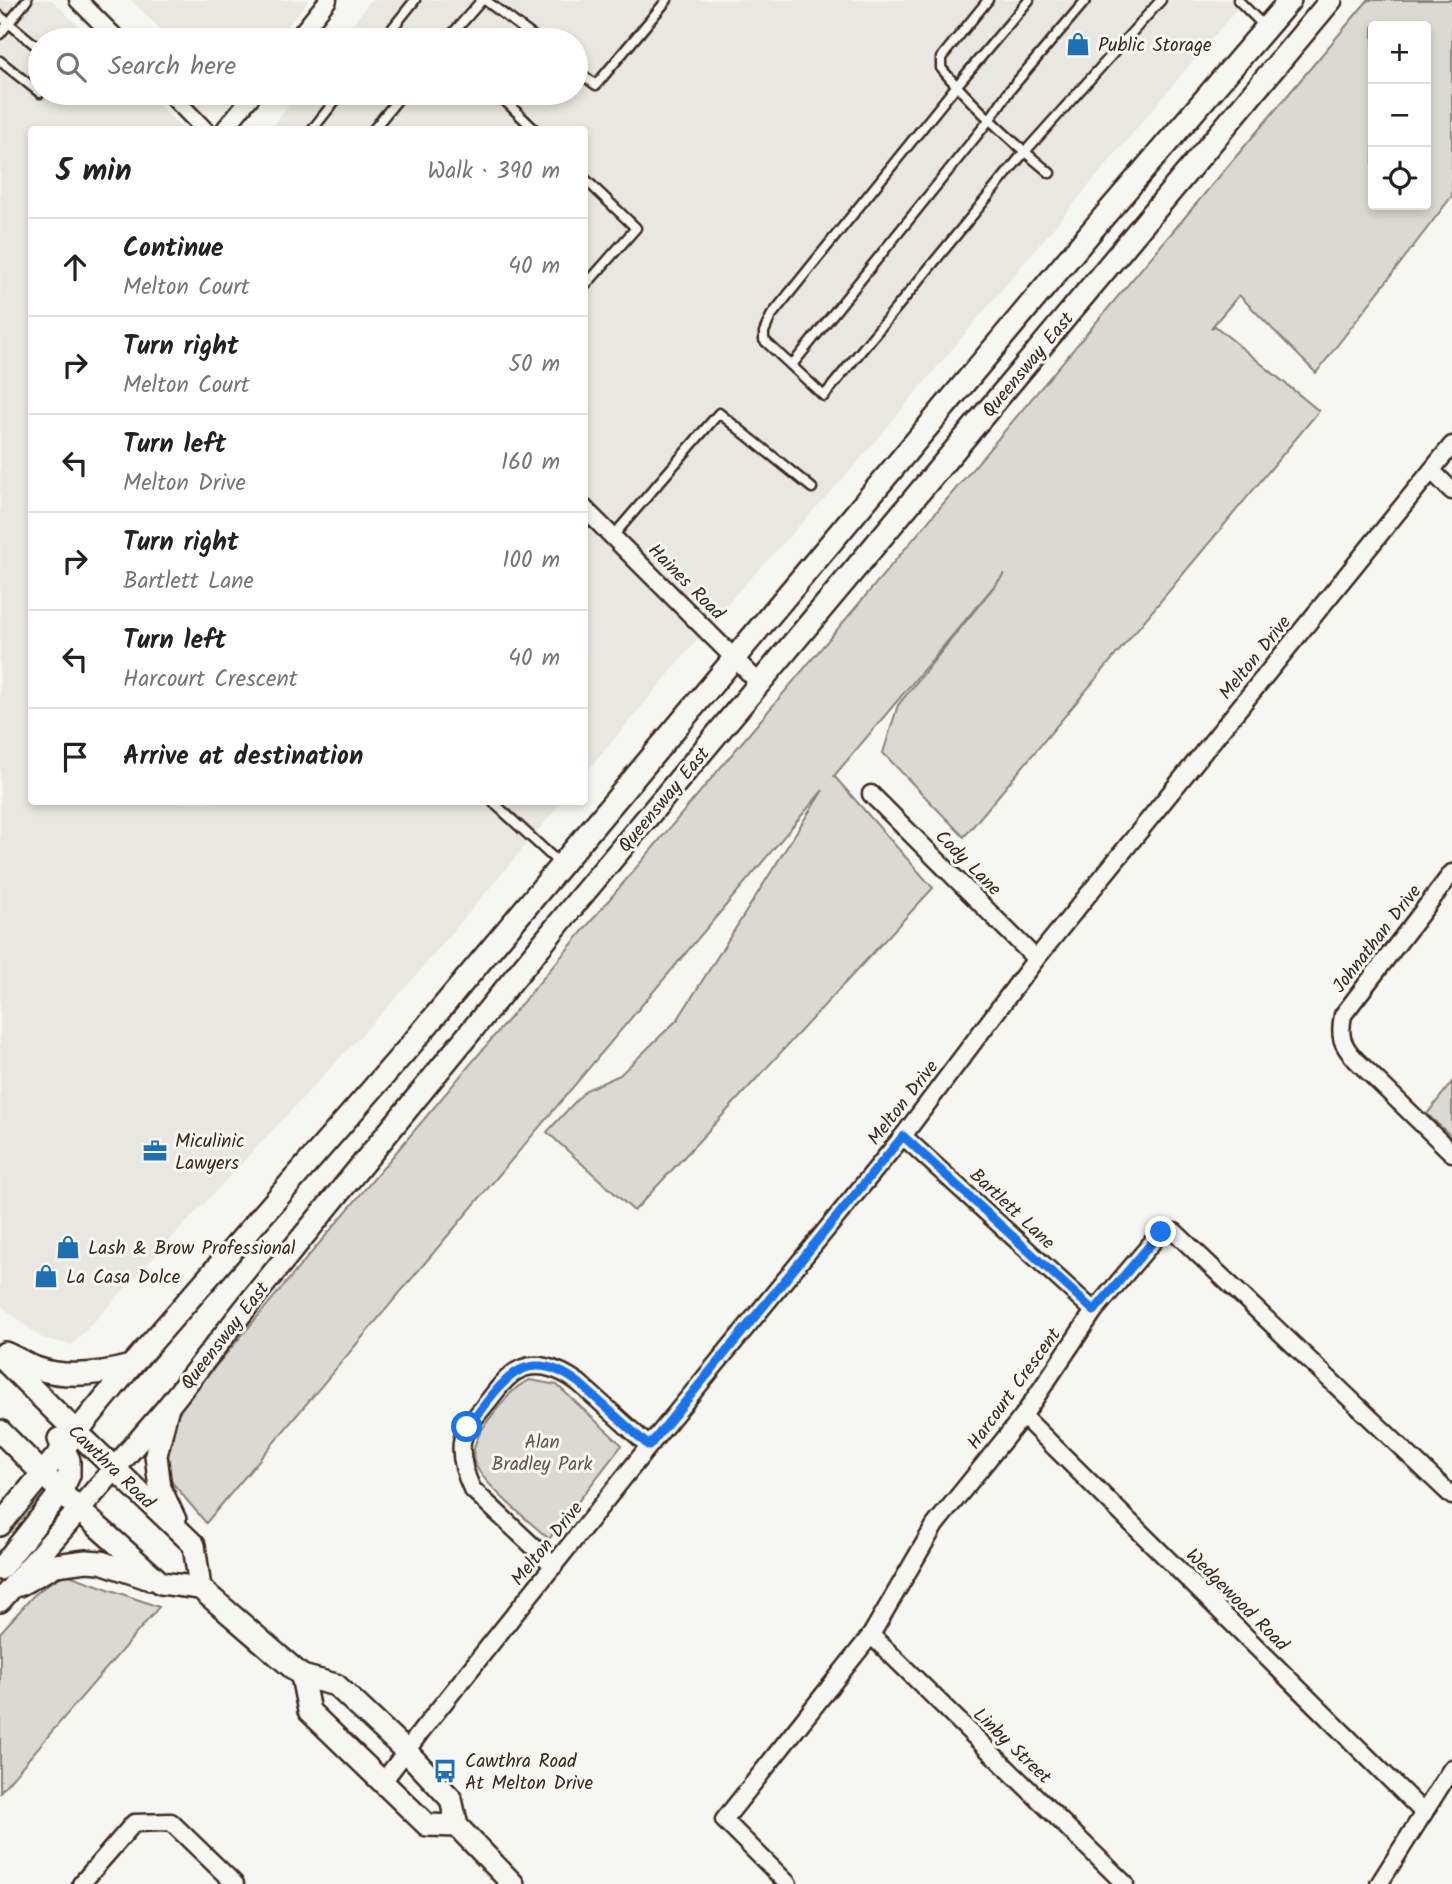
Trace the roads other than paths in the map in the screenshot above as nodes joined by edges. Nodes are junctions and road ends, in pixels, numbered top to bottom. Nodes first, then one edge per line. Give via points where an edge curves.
1 (27, 0) edge
2 (78, 0) edge
3 (328, 0) edge
4 (415, 0) edge
5 (484, 0) edge
6 (667, 0) edge
7 (988, 0) edge
8 (1030, 0) edge
9 (1086, 0) edge
10 (1161, 0) edge
11 (1238, 0) edge
12 (1290, 0) edge
13 (1331, 0) edge
14 (0, 16) edge
15 (9, 23) junction
16 (106, 28) edge
17 (306, 28) edge
18 (393, 28) edge
19 (458, 28) edge
20 (522, 28) edge
21 (1266, 28) junction
22 (0, 34) edge
23 (28, 39) edge
24 (0, 61) edge
25 (588, 79) edge
26 (28, 82) edge
27 (956, 86) junction
28 (181, 105) edge
29 (244, 105) edge
30 (332, 105) edge
31 (393, 105) edge
32 (509, 105) edge
33 (990, 119) junction
34 (201, 126) edge
35 (227, 126) edge
36 (315, 126) edge
37 (376, 126) edge
38 (531, 126) edge
39 (1025, 152) junction
40 (1050, 173) dead end
41 (588, 182) edge
42 (588, 282) edge
43 (792, 365) junction
44 (1452, 445) edge
45 (1432, 471) junction
46 (812, 488) dead end
47 (1452, 491) edge
48 (588, 512) edge
49 (612, 536) junction
50 (734, 658) junction
51 (760, 684) junction
52 (872, 794) dead end
53 (496, 805) edge
54 (561, 865) junction
55 (1452, 873) edge
56 (1036, 959) junction
57 (903, 1136) junction
58 (1452, 1153) edge
59 (1094, 1311) junction
60 (0, 1353) edge
61 (131, 1366) junction
62 (0, 1369) edge
63 (167, 1408) junction
64 (1023, 1416) junction
65 (0, 1431) edge
66 (70, 1439) junction
67 (649, 1446) junction
68 (114, 1469) junction
69 (43, 1474) junction
70 (61, 1492) junction
71 (1452, 1496) edge
72 (78, 1509) junction
73 (0, 1525) edge
74 (180, 1532) junction
75 (554, 1566) junction
76 (0, 1569) edge
77 (161, 1583) junction
78 (200, 1588) junction
79 (4, 1596) edge
80 (871, 1635) junction
81 (302, 1676) junction
82 (406, 1751) junction
83 (1452, 1768) edge
84 (382, 1783) junction
85 (1424, 1813) junction
86 (457, 1826) junction
87 (81, 1884) edge
88 (235, 1884) edge
89 (513, 1884) edge
90 (788, 1884) edge
91 (1125, 1884) edge
92 (1379, 1884) edge

1 - 15 lane
2 - 16 street
3 - 17 street
4 - 18 lane
5 - 19 lane
5 - 20 lane
6 - 25 lane via 596,85
7 - 27 lane via 941,58 941,68
8 - 27 lane
9 - 33 lane
10 - 39 lane
11 - 21 lane
12 - 21 main road, Queensway East
13 - 51 main road, Queensway East
14 - 15 lane
15 - 22 lane
15 - 23 lane
21 - 50 main road, Queensway East
24 - 26 lane
27 - 33 lane
27 - 43 lane via 771,316 764,340
28 - 34 street
29 - 35 street
30 - 36 lane
31 - 37 lane
32 - 38 lane
33 - 39 lane
33 - 43 lane
39 - 40 lane
39 - 43 lane via 824,396
41 - 42 lane via 636,228
44 - 45 street, Melton Drive
45 - 47 street
45 - 56 street, Melton Drive
46 - 49 lane via 719,413
48 - 49 street, Haines Road
49 - 50 street, Haines Road
50 - 51 street, Haines Road
50 - 54 main road, Queensway East
51 - 63 main road, Queensway East via 579,899
52 - 56 street, Cody Lane
53 - 54 lane
54 - 61 main road, Queensway East
55 - 58 street, Johnathan Drive via 1343,1015 1340,1032 1345,1048 1356,1060
56 - 57 street, Melton Drive
57 - 59 street, Bartlett Lane
57 - 67 street, Melton Drive
59 - 64 street, Harcourt Crescent
59 - 71 street, Harcourt Crescent via 1161,1232 1175,1232
60 - 61 main road via 60,1374
60 - 66 main road, Cawthra Road
61 - 66 main road, Queensway East
62 - 66 main road
63 - 68 main road, Queensway East
63 - 74 main road via 156,1455 158,1478
64 - 80 street, Harcourt Crescent via 935,1525
64 - 85 street, Wedgewood Road
65 - 69 main road
66 - 68 main road, Cawthra Road
66 - 69 main road, Queensway East
66 - 70 main road via 69,1475
67 - 75 street, Melton Drive
67 - 75 street via 570,1376 546,1366 522,1368 509,1377 467,1427 461,1455 472,1489
68 - 72 main road, Queensway East
68 - 74 main road, Cawthra Road
69 - 70 main road
69 - 73 main road, Queensway East
70 - 72 main road
70 - 76 main road
72 - 77 main road
72 - 79 main road, Queensway East
74 - 78 main road, Cawthra Road via 194,1545
75 - 82 street, Melton Drive
77 - 78 main road
77 - 79 main road via 86,1561 55,1566
78 - 81 main road
80 - 90 street, Harcourt Crescent via 724,1820
80 - 91 street, Linby Street
81 - 82 main road via 336,1685
81 - 84 main road via 310,1711
82 - 84 street, Melton Drive
82 - 86 main road via 452,1799
83 - 85 street
84 - 86 main road via 427,1825
85 - 92 street
86 - 89 main road
87 - 88 street via 134,1823 171,1822

